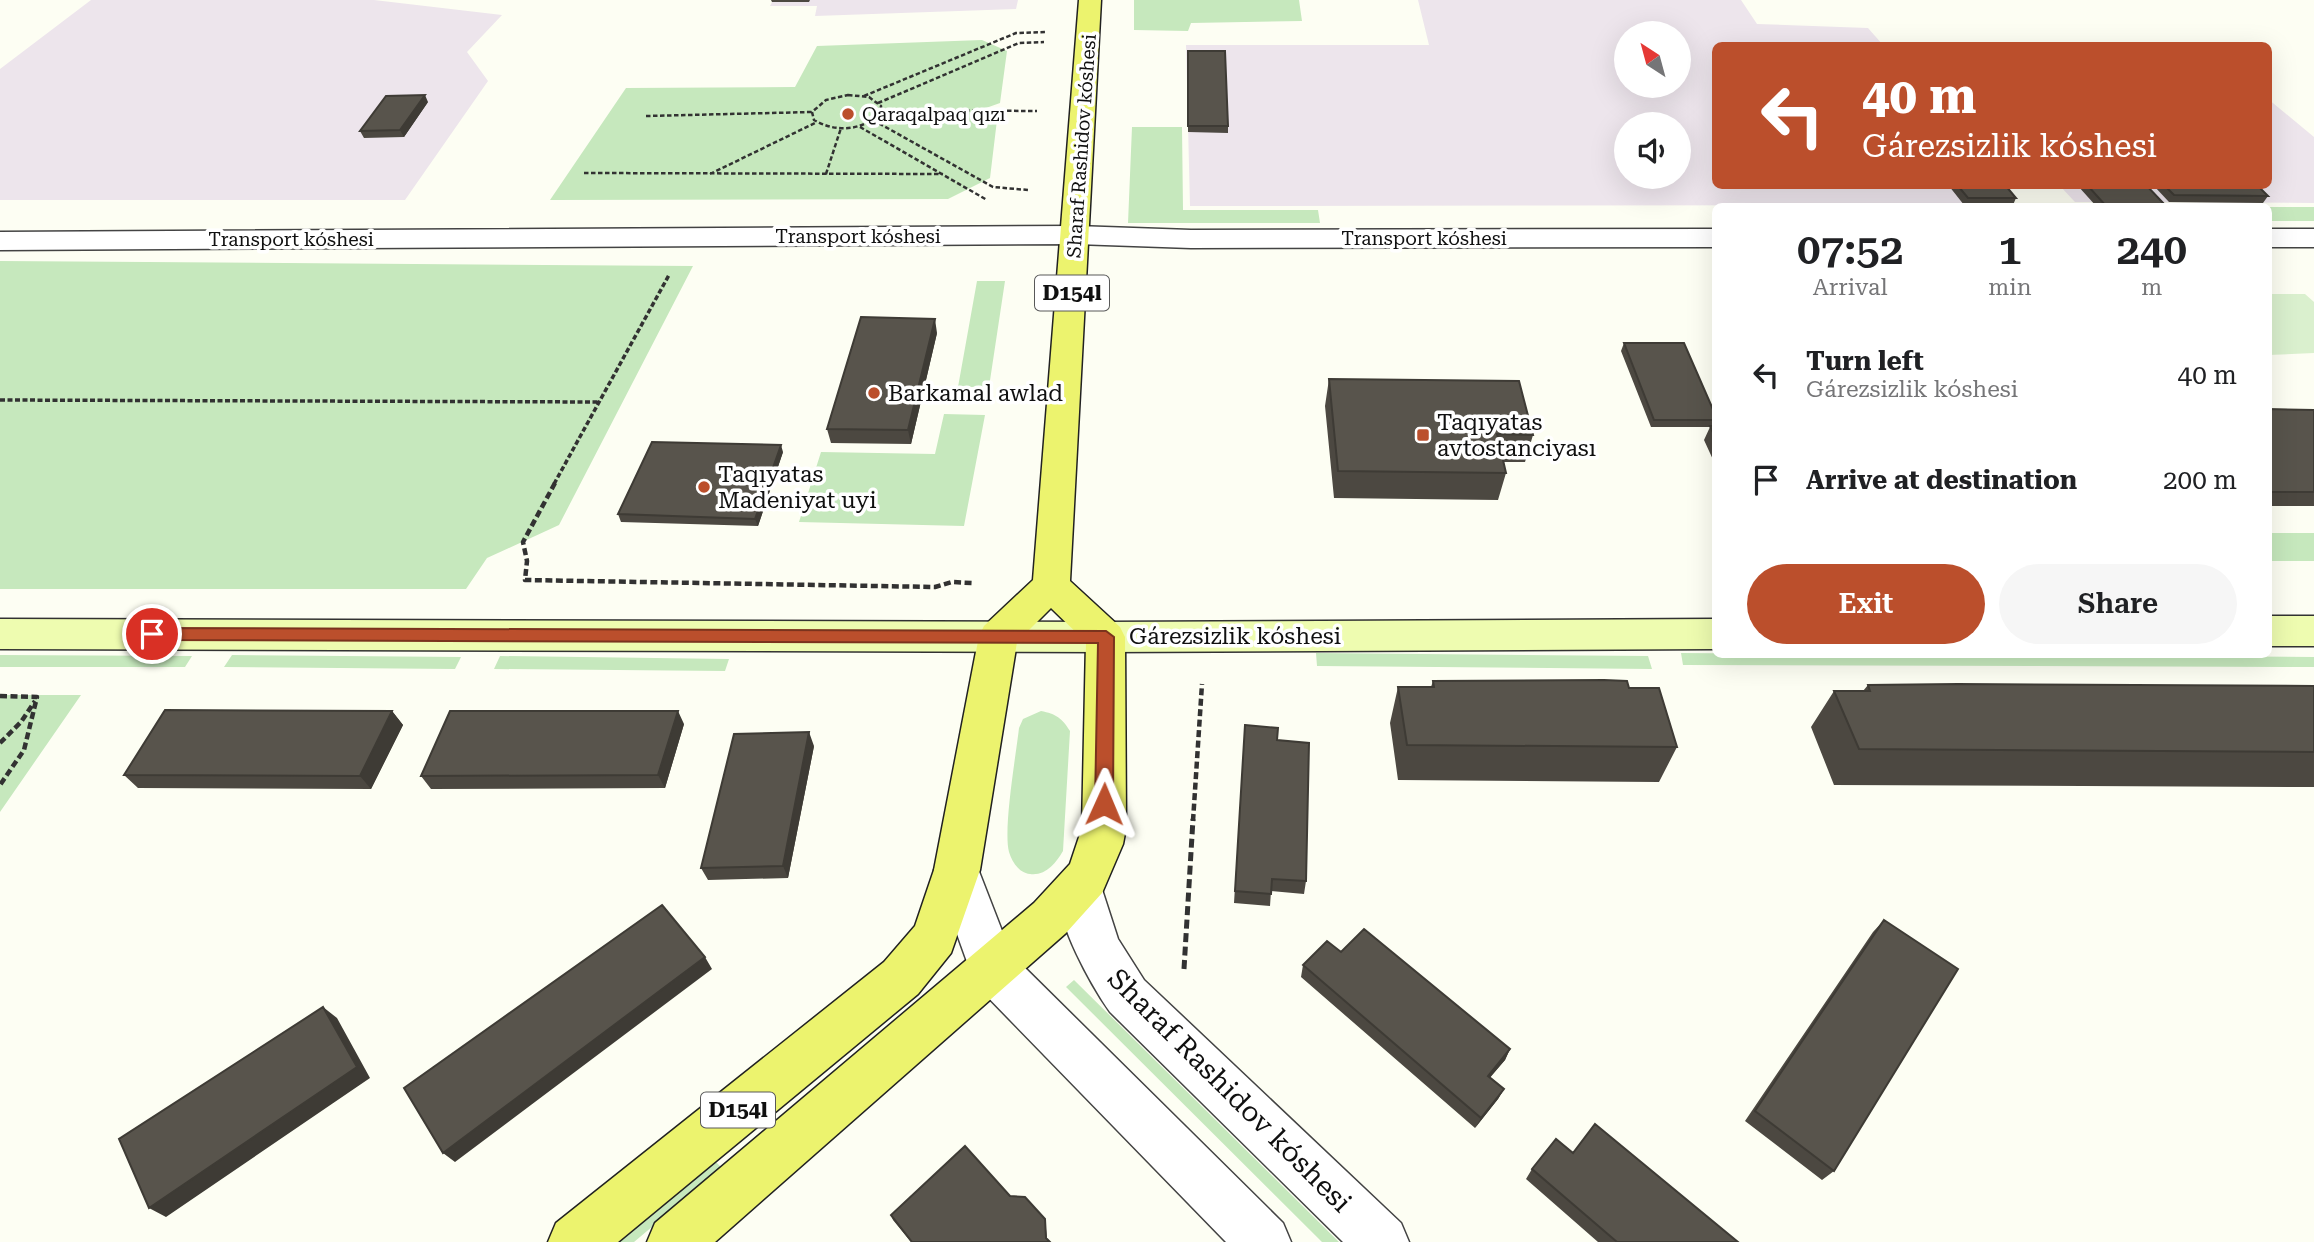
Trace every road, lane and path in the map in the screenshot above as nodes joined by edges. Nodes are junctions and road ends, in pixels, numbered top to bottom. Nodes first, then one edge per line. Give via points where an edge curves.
1 (1090, 0) edge
2 (1045, 32) dead end
3 (1044, 42) dead end
4 (864, 96) junction
5 (878, 103) junction
6 (881, 110) junction
7 (1037, 111) dead end
8 (812, 112) junction
9 (646, 116) dead end
10 (873, 120) junction
11 (817, 122) junction
12 (859, 126) junction
13 (841, 128) junction
14 (584, 173) dead end
15 (826, 174) junction
16 (943, 174) junction
17 (708, 175) junction
18 (1028, 190) dead end
19 (987, 200) dead end
20 (1076, 235) junction
21 (2272, 238) edge
22 (2314, 238) edge
23 (1712, 239) edge
24 (0, 241) edge
25 (670, 275) dead end
26 (0, 400) edge
27 (600, 402) junction
28 (972, 583) dead end
29 (1051, 585) junction
30 (2272, 631) edge
31 (2314, 631) edge
32 (0, 634) edge
33 (1712, 634) edge
34 (998, 636) junction
35 (1106, 637) junction
36 (1202, 684) dead end
37 (0, 696) edge
38 (37, 697) junction
39 (0, 743) edge
40 (0, 785) edge
41 (957, 870) junction
42 (1081, 888) junction
43 (992, 968) junction
44 (1184, 969) dead end
45 (575, 1242) edge
46 (674, 1242) edge
47 (1264, 1242) edge
48 (1382, 1242) edge

1 - 20 main road, Sharaf Rashidov kóshesi / D154l
2 - 4 path via 1016,33
3 - 5 path via 1019,43
4 - 5 path
4 - 8 path via 836,96
5 - 6 path
6 - 7 path
6 - 10 path
8 - 9 path
8 - 11 path
10 - 12 path
10 - 18 path via 993,187
11 - 13 path
11 - 17 path
12 - 13 path
12 - 16 path
13 - 15 path
14 - 17 path
15 - 16 path
15 - 17 path
16 - 19 path
20 - 23 street, Transport kóshesi
20 - 24 street, Transport kóshesi
20 - 29 main road, Sharaf Rashidov kóshesi / D154l
21 - 22 street
25 - 27 path
26 - 27 path
27 - 28 path via 523,542 525,579 935,587
29 - 34 main road
29 - 35 main road
30 - 31 street
32 - 34 street, Gárezsizlik kóshesi
33 - 35 street, Gárezsizlik kóshesi
34 - 35 street, Gárezsizlik kóshesi
34 - 41 main road, D154l
35 - 42 main road, D154l via 1104,828 1099,858
36 - 44 path
37 - 38 path
38 - 39 path
38 - 40 path via 24,751
41 - 43 street
41 - 45 main road, D154l via 934,938 901,978
42 - 43 main road, D154l
42 - 48 street, Sharaf Rashidov kóshesi via 1103,962 1127,996
43 - 46 main road, D154l
43 - 47 street

